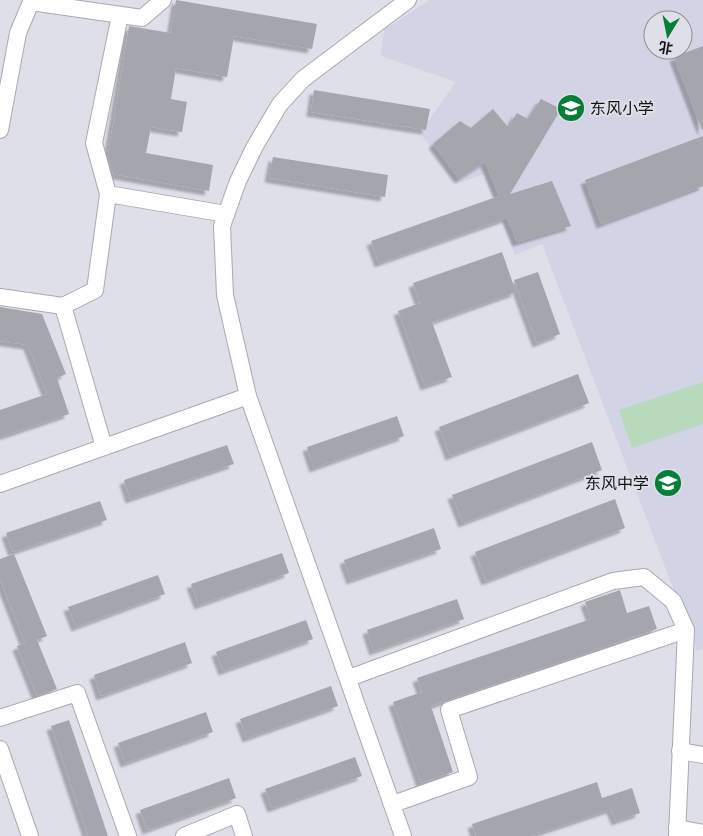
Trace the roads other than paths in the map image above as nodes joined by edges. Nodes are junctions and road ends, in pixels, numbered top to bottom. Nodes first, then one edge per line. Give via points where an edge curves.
1 (163, 0) edge
2 (384, 0) edge
3 (406, 2) edge
4 (120, 15) junction
5 (0, 130) edge
6 (108, 194) junction
7 (226, 214) junction
8 (0, 297) edge
9 (63, 306) junction
10 (248, 396) junction
11 (104, 447) junction
12 (0, 484) edge
13 (686, 630) junction
14 (349, 678) junction
15 (0, 718) edge
16 (0, 749) edge
17 (680, 751) junction
18 (703, 755) edge
19 (393, 804) junction
20 (677, 832) edge
21 (703, 833) edge
22 (30, 836) edge
23 (128, 836) edge
24 (184, 836) edge
25 (244, 836) edge
26 (403, 836) edge

1 - 4 street via 142,18
2 - 3 street
3 - 7 street via 303,79 280,104 255,146
4 - 5 street via 31,2 18,33
4 - 6 street via 94,143
6 - 7 street
6 - 9 street via 95,290
7 - 10 street via 222,226 225,295
8 - 9 street
9 - 11 street
10 - 11 street
10 - 14 street
11 - 12 street
13 - 14 street via 673,601 644,577 613,581
13 - 17 street
13 - 19 street via 449,710 469,777
14 - 19 street
15 - 23 street via 77,693
16 - 22 street
17 - 18 street
17 - 20 street
19 - 26 street
20 - 21 street
24 - 25 street via 237,814

